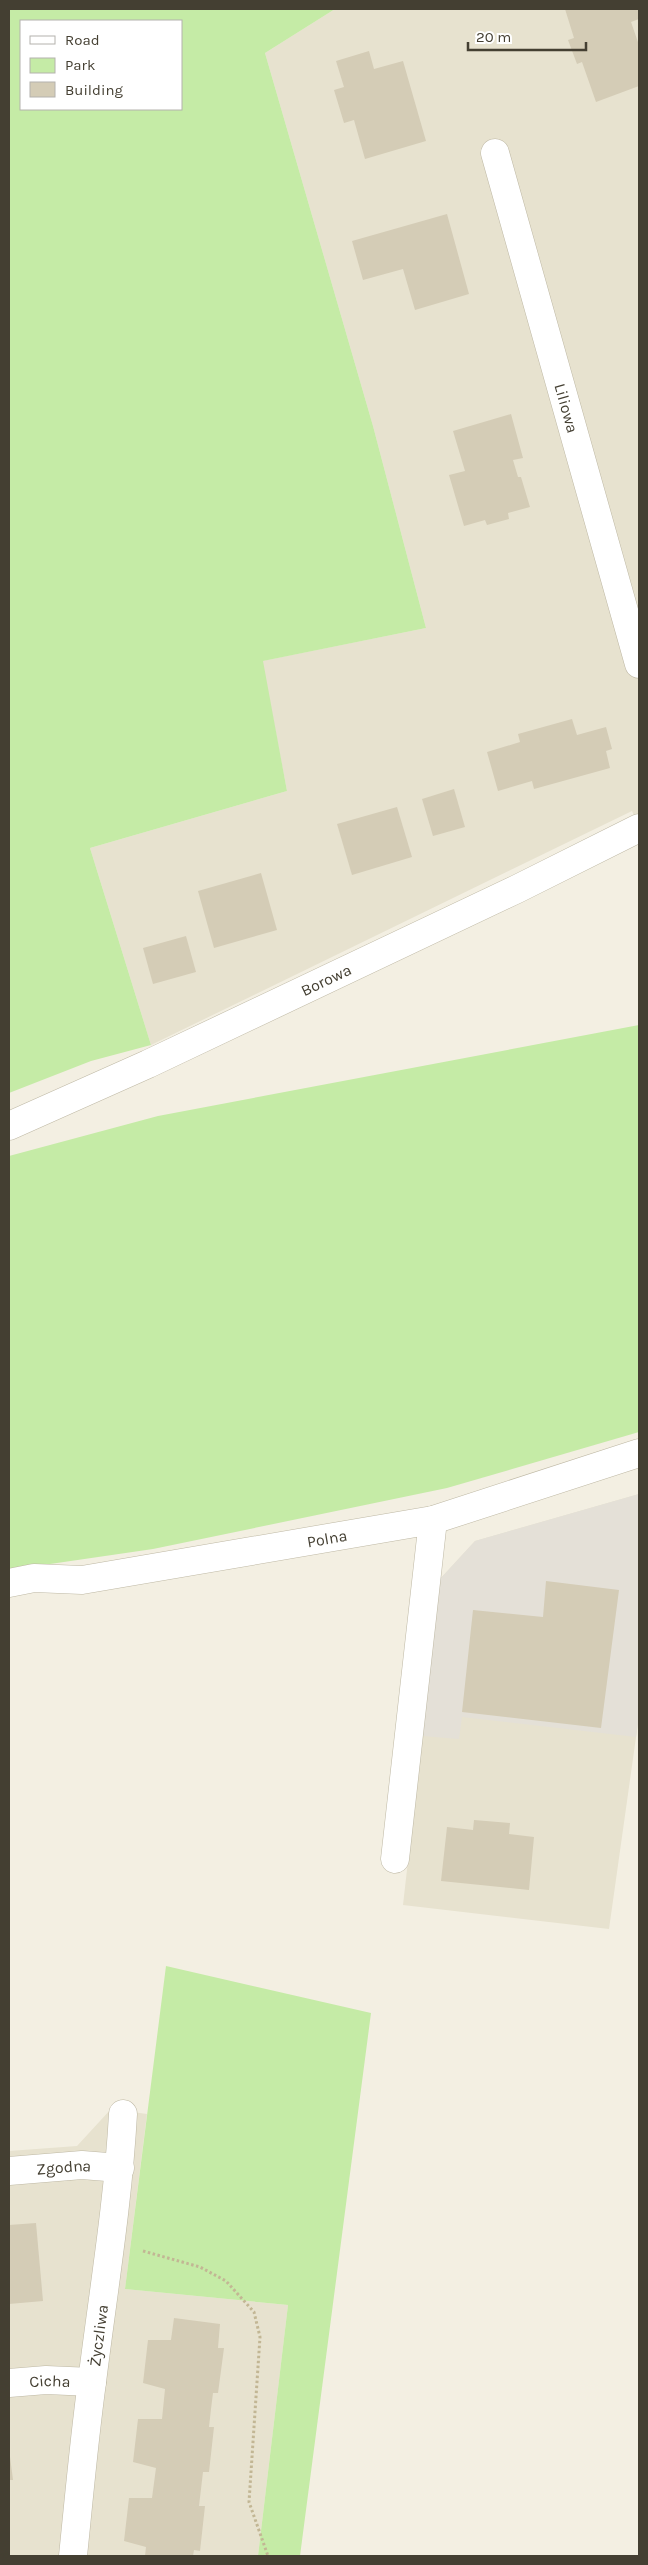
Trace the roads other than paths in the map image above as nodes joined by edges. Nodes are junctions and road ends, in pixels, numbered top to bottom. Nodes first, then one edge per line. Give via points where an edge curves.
1 (495, 153) dead end
2 (639, 664) edge
3 (639, 828) edge
4 (9, 1126) edge
5 (639, 1453) edge
6 (433, 1520) junction
7 (9, 1582) edge
8 (395, 1859) dead end
9 (123, 2114) dead end
10 (120, 2168) junction
11 (9, 2171) edge
12 (92, 2382) junction
13 (9, 2383) edge
14 (73, 2556) edge

1 - 2 street, Liliowa
3 - 4 street, Borowa via 148,1064
5 - 6 street, Polna
6 - 7 street, Polna via 82,1580 34,1578
6 - 8 street
9 - 10 street, Życzliwa
10 - 11 street, Zgodna via 82,2165
10 - 12 street, Życzliwa
12 - 13 street, Cicha via 46,2380
12 - 14 street, Życzliwa

